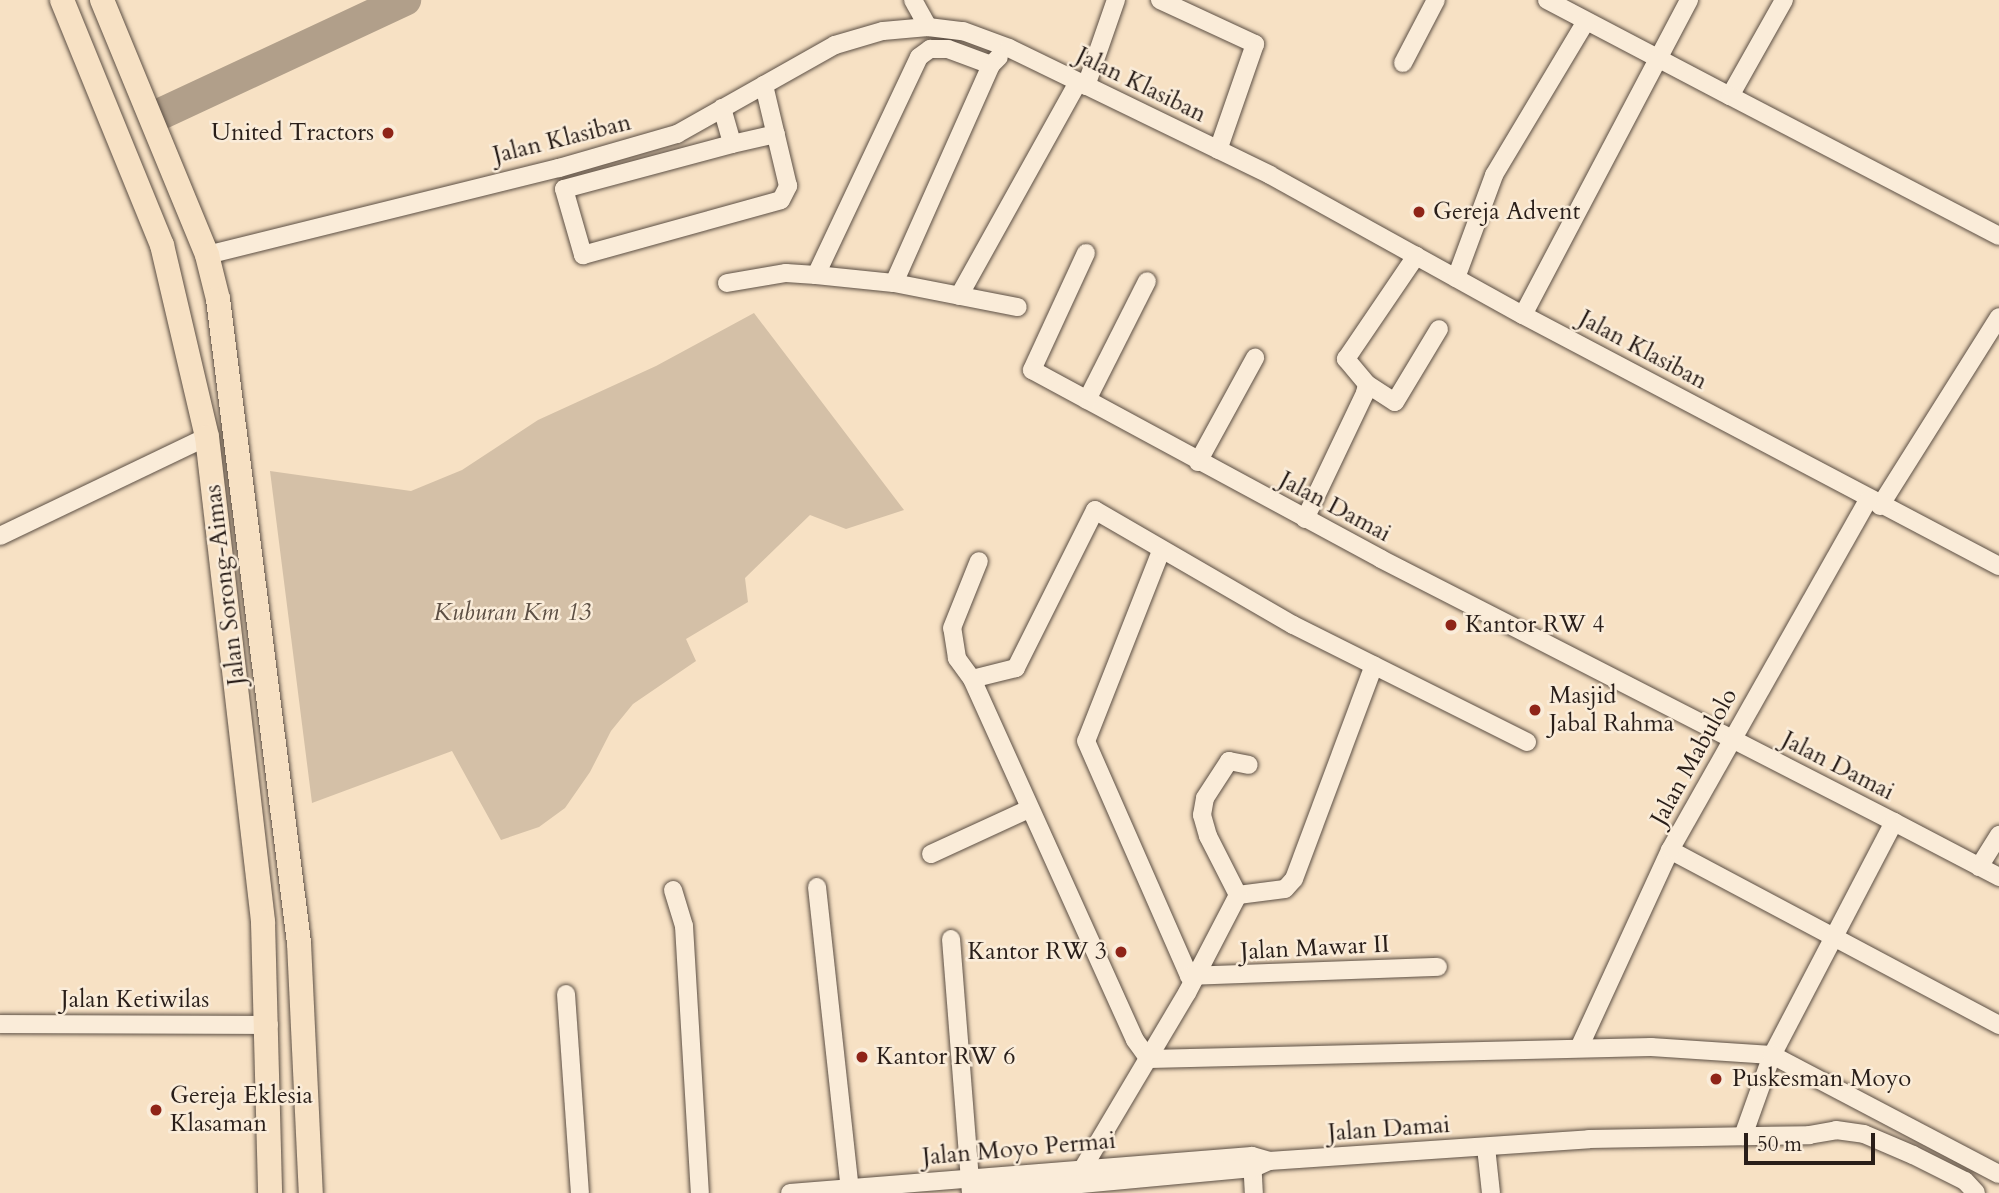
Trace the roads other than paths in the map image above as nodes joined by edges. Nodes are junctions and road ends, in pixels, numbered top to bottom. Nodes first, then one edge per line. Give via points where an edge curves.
1 (62, 0) edge
2 (102, 0) edge
3 (913, 0) edge
4 (1116, 0) edge
5 (1160, 0) edge
6 (1436, 0) edge
7 (1546, 0) edge
8 (1689, 0) edge
9 (1784, 0) edge
10 (1586, 21) junction
11 (928, 27) junction
12 (1009, 48) junction
13 (1657, 59) junction
14 (1403, 63) dead end
15 (990, 65) junction
16 (1082, 84) junction
17 (764, 85) junction
18 (1730, 96) junction
19 (722, 108) junction
20 (776, 134) junction
21 (732, 144) junction
22 (1219, 150) junction
23 (172, 165) junction
24 (559, 169) junction
25 (136, 181) junction
26 (564, 189) junction
27 (1999, 236) edge
28 (1086, 253) dead end
29 (206, 255) junction
30 (1416, 256) junction
31 (816, 275) junction
32 (1456, 278) junction
33 (1147, 281) dead end
34 (727, 283) dead end
35 (894, 283) junction
36 (959, 296) junction
37 (1018, 307) dead end
38 (1523, 315) junction
39 (1999, 317) edge
40 (1439, 329) dead end
41 (1255, 358) dead end
42 (1367, 384) junction
43 (1087, 400) junction
44 (207, 437) junction
45 (1198, 462) junction
46 (1874, 503) junction
47 (1305, 519) junction
48 (0, 537) edge
49 (1161, 551) junction
50 (979, 561) dead end
51 (1999, 566) edge
52 (1374, 665) junction
53 (972, 679) junction
54 (1731, 739) junction
55 (1527, 743) dead end
56 (1250, 765) dead end
57 (1028, 809) junction
58 (1894, 822) junction
59 (284, 823) junction
60 (254, 825) junction
61 (1999, 835) edge
62 (1670, 850) junction
63 (932, 854) dead end
64 (1979, 867) junction
65 (1999, 877) edge
66 (817, 887) dead end
67 (673, 890) dead end
68 (1238, 895) junction
69 (1834, 937) junction
70 (951, 939) dead end
71 (1438, 967) dead end
72 (1194, 978) junction
73 (566, 994) dead end
74 (0, 1024) edge
75 (269, 1025) junction
76 (1999, 1025) edge
77 (1579, 1048) junction
78 (1772, 1055) junction
79 (1149, 1059) junction
80 (270, 1084) junction
81 (309, 1085) junction
82 (1744, 1136) junction
83 (1486, 1147) junction
84 (1258, 1162) junction
85 (1084, 1167) junction
86 (1983, 1181) edge
87 (1072, 1185) junction
88 (970, 1186) edge
89 (1109, 1188) edge
90 (850, 1191) edge
91 (270, 1193) edge
92 (311, 1193) edge
93 (580, 1193) edge
94 (700, 1193) edge
95 (790, 1193) edge
96 (985, 1193) edge
97 (1254, 1193) edge
98 (1490, 1193) edge

1 - 25 highway, Jalan Sorong-Aimas
2 - 23 highway, Jalan Sorong-Aimas
3 - 11 street
4 - 16 street
5 - 22 street via 1255,44
6 - 14 street
7 - 10 street
8 - 13 street
9 - 18 street
10 - 13 street
10 - 32 street via 1494,175
11 - 12 street, Jalan Klasiban via 963,31
11 - 17 street, Jalan Klasiban via 883,31 835,45
12 - 15 street
12 - 16 street, Jalan Klasiban
13 - 18 street
13 - 38 street
15 - 31 street via 948,49 930,49 919,57
15 - 35 street
16 - 22 street, Jalan Klasiban
16 - 36 street
17 - 19 street, Jalan Klasiban
17 - 20 street
18 - 27 street
19 - 21 street
19 - 24 street, Jalan Klasiban via 677,134
20 - 21 street
20 - 26 street via 788,186 781,200 604,250 583,255
21 - 26 street
22 - 30 street, Jalan Klasiban
23 - 25 highway
23 - 29 highway, Jalan Sorong-Aimas
24 - 26 street
24 - 29 street, Jalan Klasiban
25 - 44 highway, Jalan Sorong-Aimas via 162,244
28 - 43 street, Jalan Damai via 1032,370
29 - 59 highway, Jalan Sorong-Aimas via 223,328
30 - 32 street, Jalan Klasiban
30 - 42 street via 1346,359
31 - 34 street via 786,274
31 - 35 street
32 - 38 street, Jalan Klasiban
33 - 43 street
35 - 36 street
36 - 37 street
38 - 46 street, Jalan Klasiban
39 - 46 street, Jalan Mabulolo
40 - 42 street via 1395,402
41 - 45 street
42 - 47 street
43 - 45 street, Jalan Damai
44 - 48 street
44 - 60 highway, Jalan Sorong-Aimas
45 - 47 street, Jalan Damai
46 - 51 street, Jalan Klasiban
46 - 54 street, Jalan Mabulolo
47 - 54 street, Jalan Damai
49 - 52 street
49 - 53 street via 1102,513 1090,513 1016,668
49 - 72 street via 1086,741 1189,976
50 - 53 street via 952,628 957,658
52 - 55 street
52 - 68 street via 1294,879 1285,889
53 - 57 street
54 - 58 street, Jalan Damai
54 - 62 street, Jalan Mabulolo
56 - 68 street via 1229,761 1205,798 1202,815
57 - 63 street
57 - 79 street via 1135,1040
58 - 64 street
58 - 69 street, Jalan Damai
59 - 60 highway
59 - 81 highway, Jalan Sorong-Aimas via 299,943
60 - 75 highway, Jalan Sorong-Aimas
61 - 64 street
62 - 69 street
62 - 77 street, Jalan Mabulolo
64 - 65 street
66 - 90 street
67 - 94 street via 684,926
68 - 72 street
69 - 76 street
69 - 78 street, Jalan Damai
70 - 88 street
71 - 72 street, Jalan Mawar II
72 - 79 street
73 - 93 street
74 - 75 street, Jalan Ketiwilas
75 - 80 highway, Jalan Sorong-Aimas
77 - 78 street via 1724,1048
77 - 79 street
78 - 82 street, Jalan Damai
78 - 86 street
79 - 85 street
80 - 81 highway
80 - 91 highway, Jalan Sorong-Aimas
81 - 92 highway, Jalan Sorong-Aimas
82 - 83 street, Jalan Damai via 1588,1139
82 - 86 street via 1836,1130 1864,1134 1965,1181
83 - 84 street, Jalan Damai
83 - 98 street
84 - 85 street, Jalan Moyo Permai
84 - 89 street, Jalan Moyo Permai
84 - 97 street
85 - 87 street
85 - 88 street, Jalan Moyo Permai
87 - 89 street, Jalan Moyo Permai
87 - 96 street, Jalan Moyo Permai
88 - 90 street, Jalan Moyo Permai
90 - 95 street, Jalan Moyo Permai

